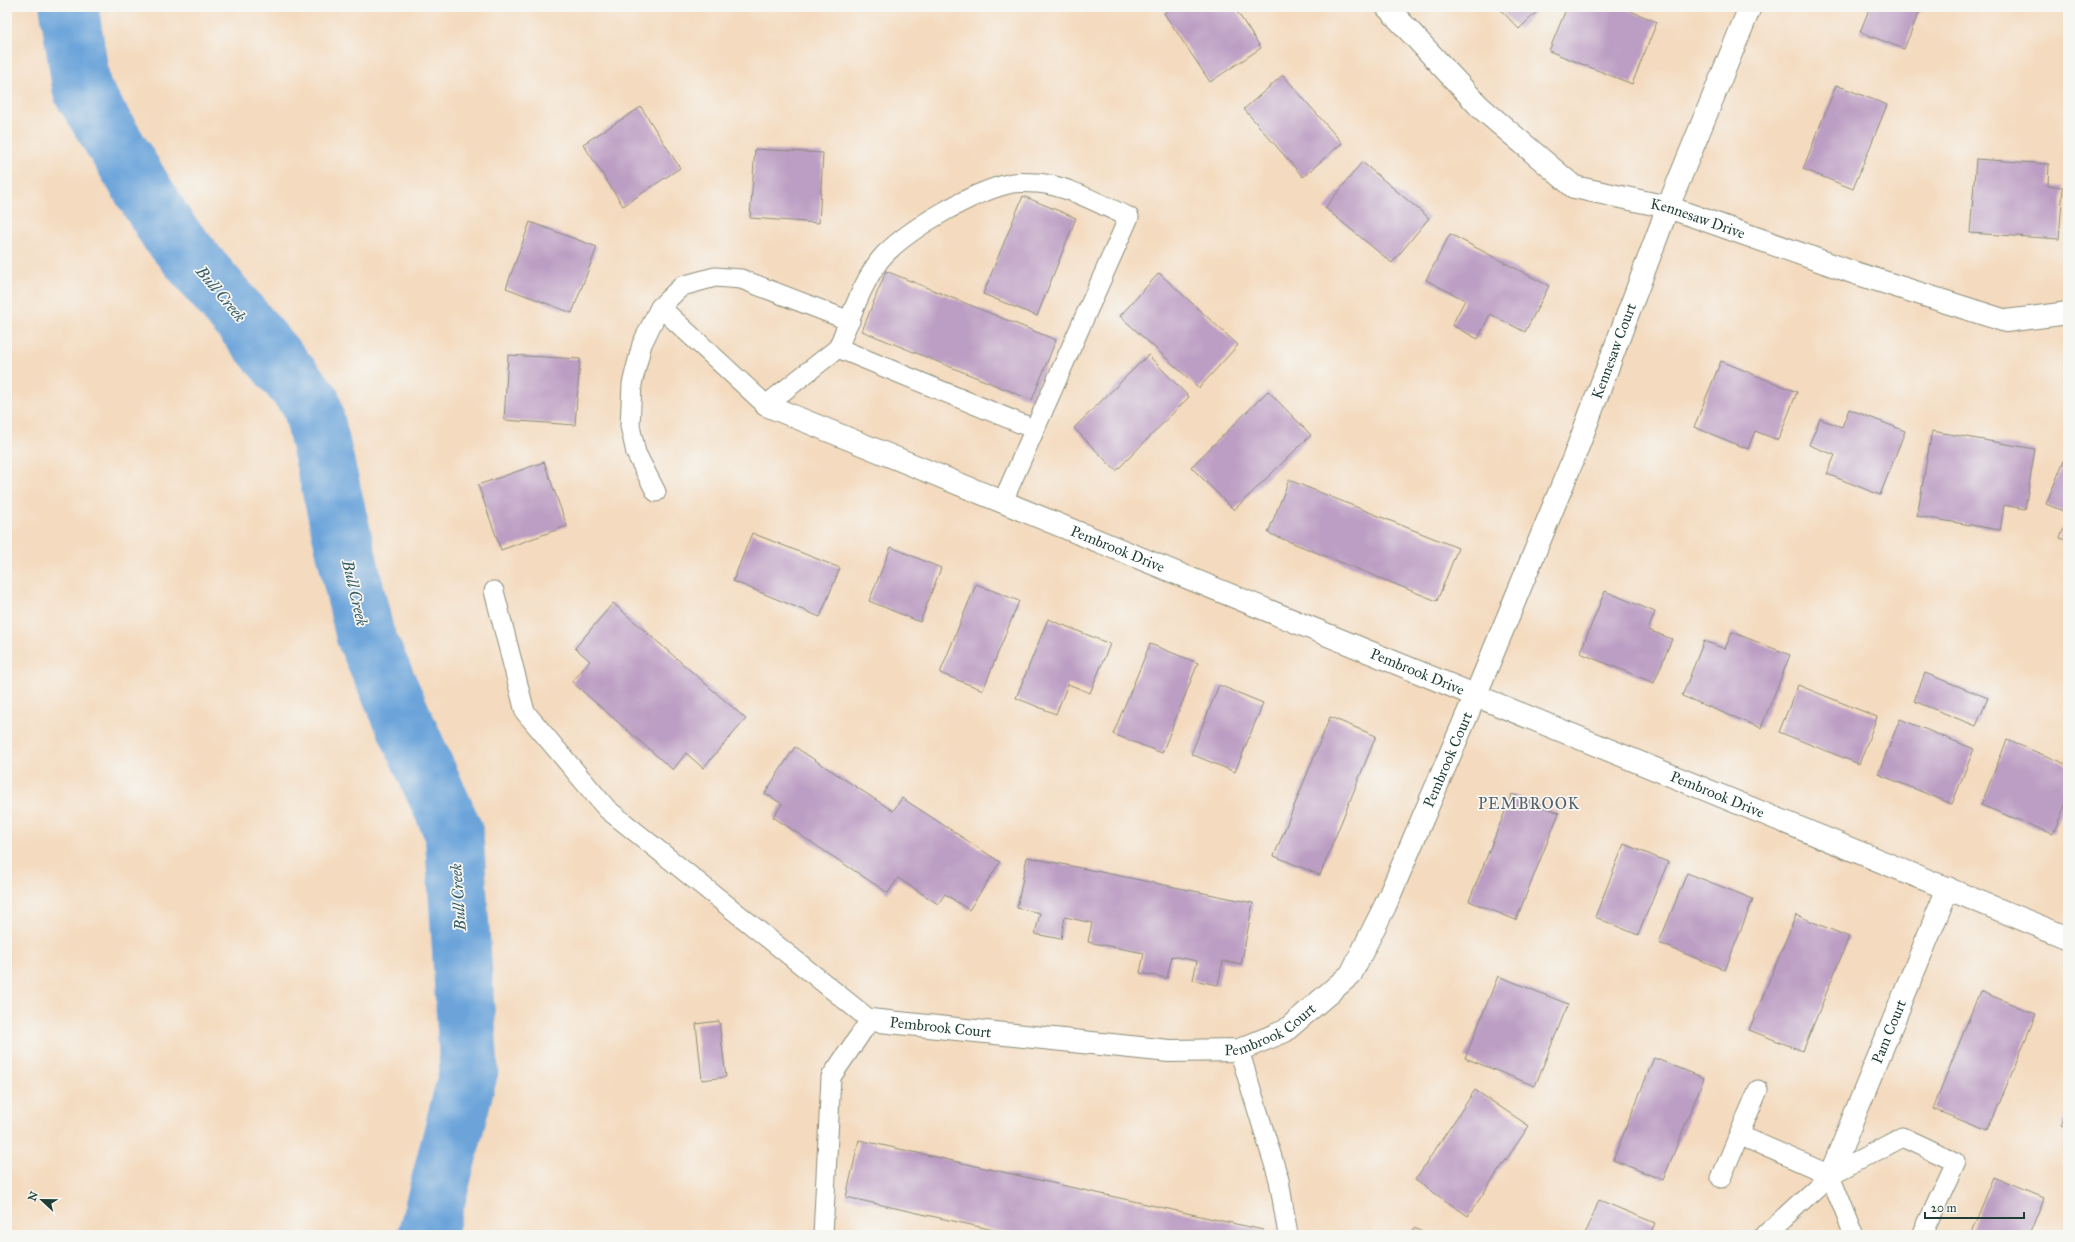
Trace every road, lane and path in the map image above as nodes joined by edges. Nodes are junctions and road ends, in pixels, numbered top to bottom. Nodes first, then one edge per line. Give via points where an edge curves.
1 (1387, 7) edge
2 (1750, 7) edge
3 (1668, 207) junction
4 (660, 307) junction
5 (2068, 313) edge
6 (850, 321) junction
7 (838, 348) junction
8 (766, 405) junction
9 (1034, 430) junction
10 (656, 492) dead end
11 (1003, 501) junction
12 (494, 590) dead end
13 (1476, 694) junction
14 (1948, 888) junction
15 (2068, 938) edge
16 (870, 1020) junction
17 (1239, 1050) junction
18 (1758, 1090) dead end
19 (1739, 1135) junction
20 (1830, 1175) junction
21 (1721, 1178) dead end
22 (1923, 1233) dead end
23 (823, 1235) edge
24 (1288, 1235) edge
25 (1765, 1235) edge
26 (1854, 1235) edge

1 - 3 street, Kennesaw Drive via 1480,107 1574,187
2 - 3 street, Kennesaw Court
3 - 5 street, Kennesaw Drive via 1852,272 2006,321
3 - 13 street, Kennesaw Court via 1574,457
4 - 6 lane via 682,286 715,277 741,279
4 - 8 lane
4 - 10 lane via 642,344 632,384 630,426 636,453
6 - 7 lane
6 - 9 lane via 870,276 885,254 921,226 953,207 1009,183 1039,183 1070,191 1129,217
7 - 8 lane
7 - 9 lane
8 - 11 street, Pembrook Drive
9 - 11 lane
11 - 13 street, Pembrook Drive
12 - 16 lane via 525,712 607,809
13 - 14 street, Pembrook Drive
13 - 17 street, Pembrook Court via 1385,906 1350,974 1286,1031
14 - 15 street, Pembrook Drive
14 - 20 street, Pam Court
16 - 17 street, Pembrook Court via 1169,1051
16 - 23 lane via 830,1077
17 - 24 lane via 1279,1180
18 - 19 lane
19 - 20 lane
19 - 21 lane
20 - 22 lane via 1903,1137 1956,1162
20 - 25 lane
20 - 26 lane

